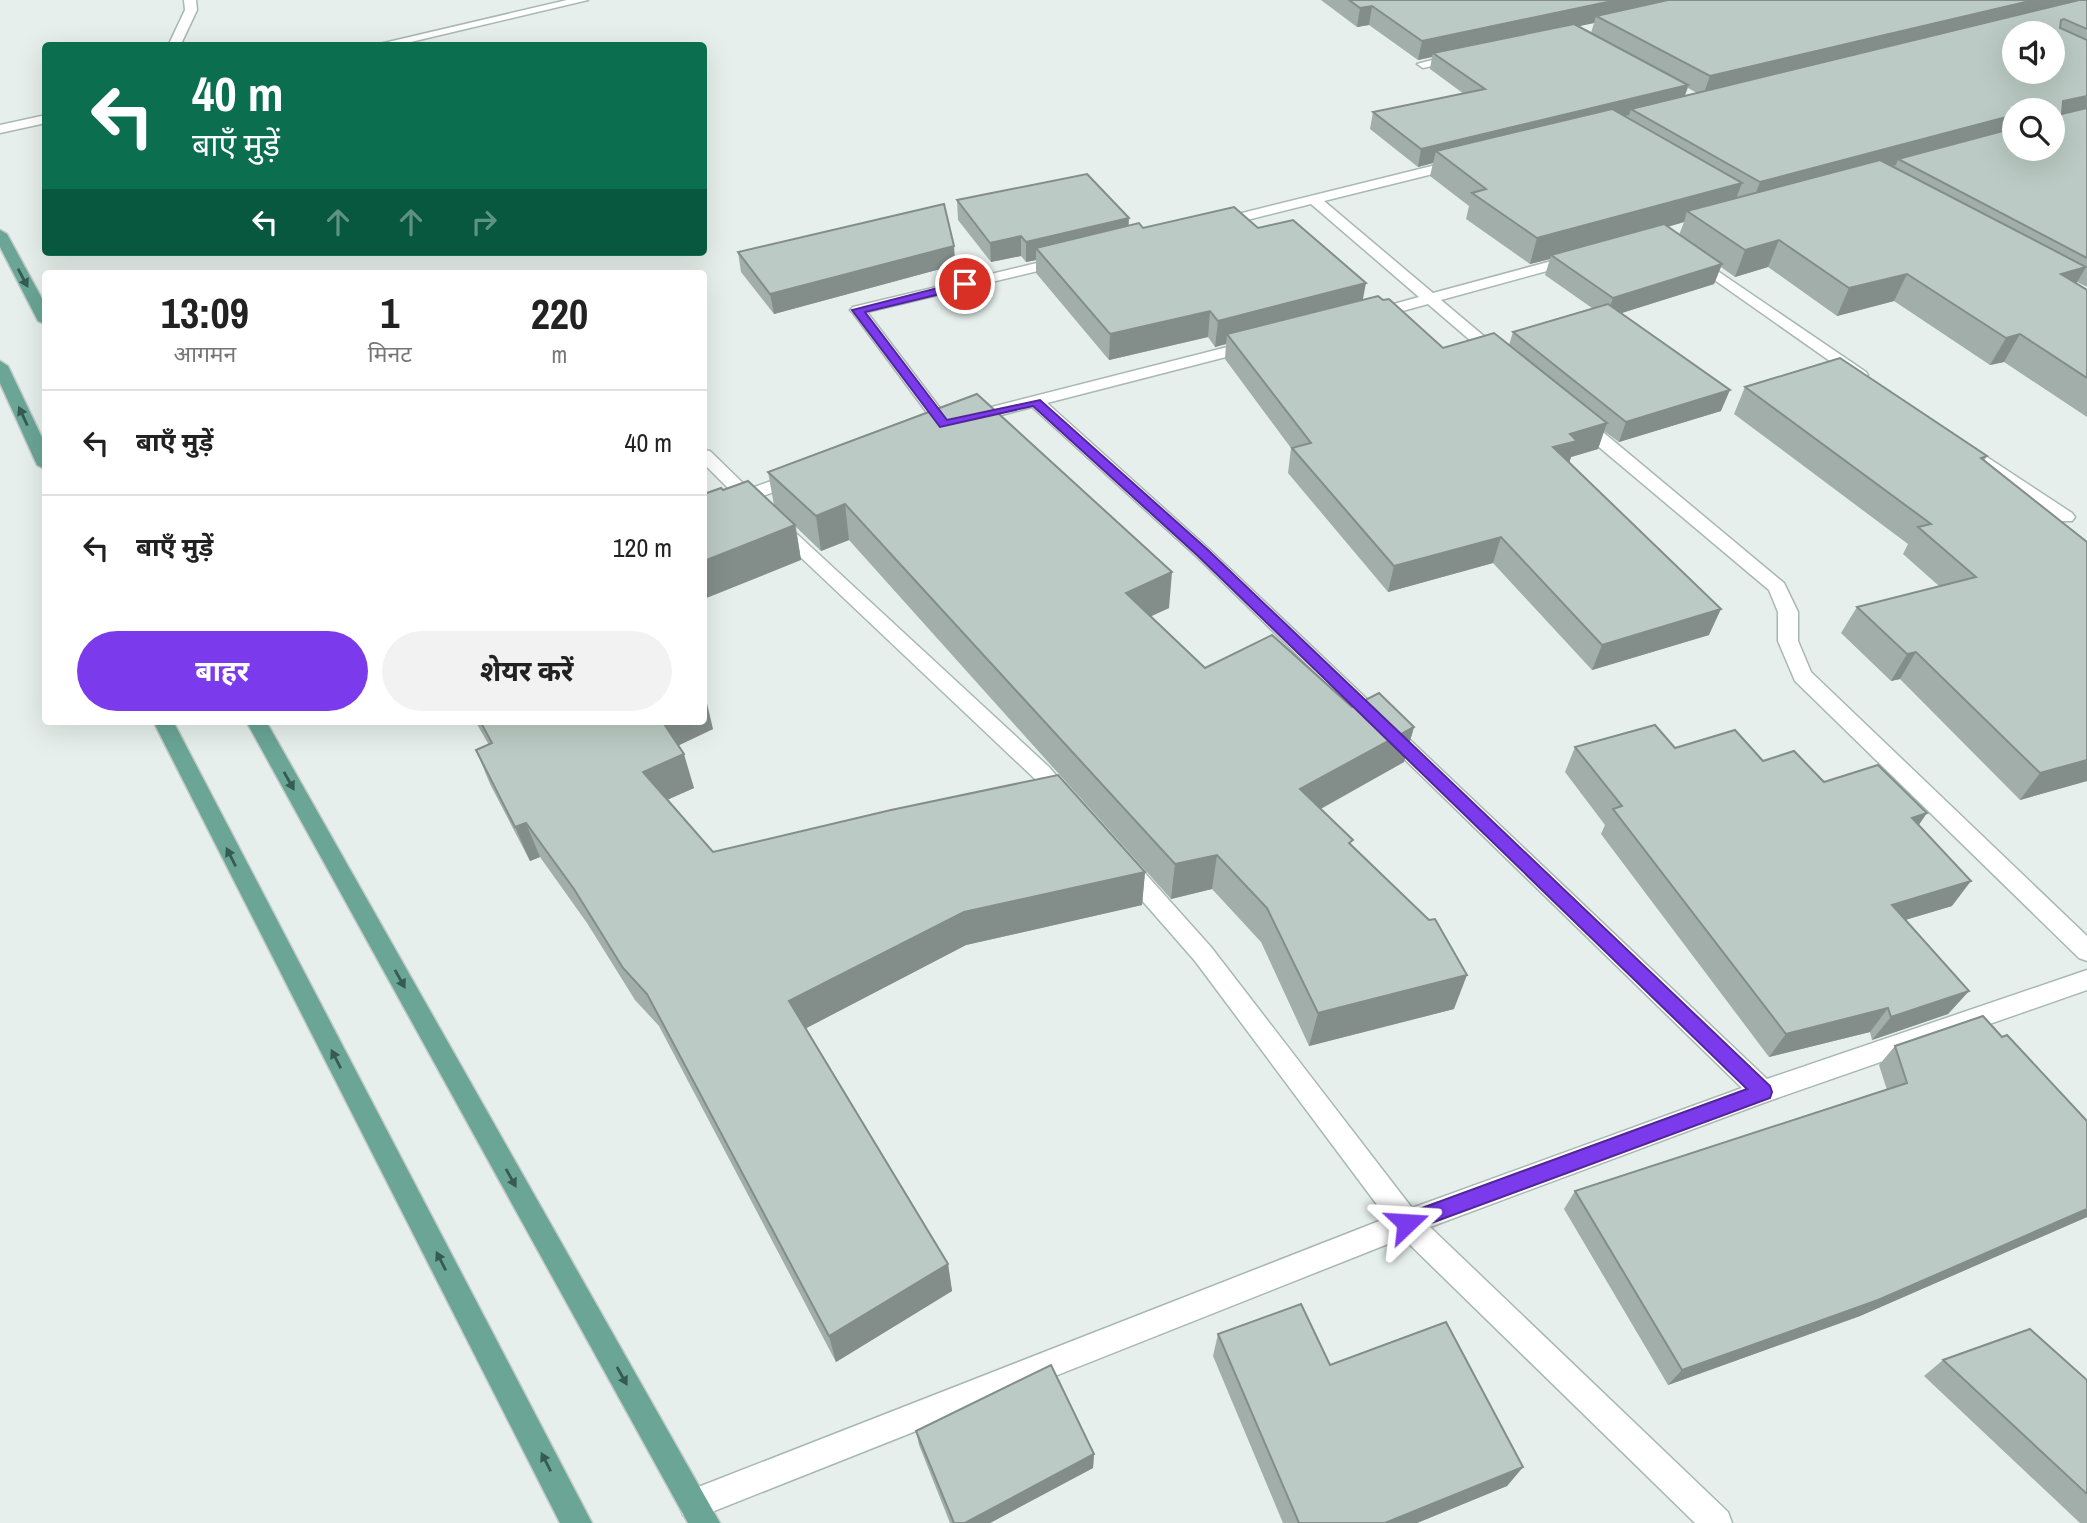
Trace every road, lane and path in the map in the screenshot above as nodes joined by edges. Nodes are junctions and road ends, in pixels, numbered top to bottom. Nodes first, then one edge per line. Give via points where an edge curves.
1 (190, 0) edge
2 (582, 0) edge
3 (176, 42) edge
4 (394, 42) edge
5 (1478, 53) edge
6 (1423, 64) edge
7 (42, 120) edge
8 (0, 129) edge
9 (1473, 160) edge
10 (1314, 200) junction
11 (1207, 226) edge
12 (0, 234) edge
13 (1684, 252) edge
14 (1596, 254) edge
15 (1073, 258) edge
16 (1429, 299) junction
17 (42, 313) edge
18 (1353, 319) edge
19 (1265, 343) edge
20 (0, 366) edge
21 (1512, 367) edge
22 (1878, 388) edge
23 (1036, 402) junction
24 (1564, 409) edge
25 (944, 424) junction
26 (919, 433) edge
27 (1944, 433) edge
28 (42, 457) edge
29 (707, 458) edge
30 (807, 473) edge
31 (745, 495) junction
32 (707, 512) edge
33 (2066, 517) dead end
34 (165, 725) edge
35 (258, 725) edge
36 (1078, 813) edge
37 (1114, 853) edge
38 (2087, 951) edge
39 (2087, 980) edge
40 (1763, 1092) junction
41 (1407, 1223) junction
42 (699, 1513) edge
43 (578, 1523) edge
44 (1717, 1523) edge

1 - 3 street via 191,10
2 - 4 street
5 - 6 street
7 - 8 street
9 - 10 street
10 - 11 street
10 - 16 street
12 -> 17 main road
13 - 22 street
14 - 16 street
15 - 25 street via 858,310
16 - 18 street
16 - 21 street
19 - 23 street
28 -> 20 main road
23 - 25 street
23 - 40 street via 1203,553
24 - 38 street via 1777,587 1788,612 1788,641 1802,676
25 - 26 street
27 - 33 street
29 - 31 street
30 - 31 street
31 - 32 street
31 - 36 street via 1042,773
43 -> 34 main road
35 -> 42 main road
37 - 41 street via 1203,954
39 - 40 street
40 - 41 street
41 - 42 street
41 - 44 street

